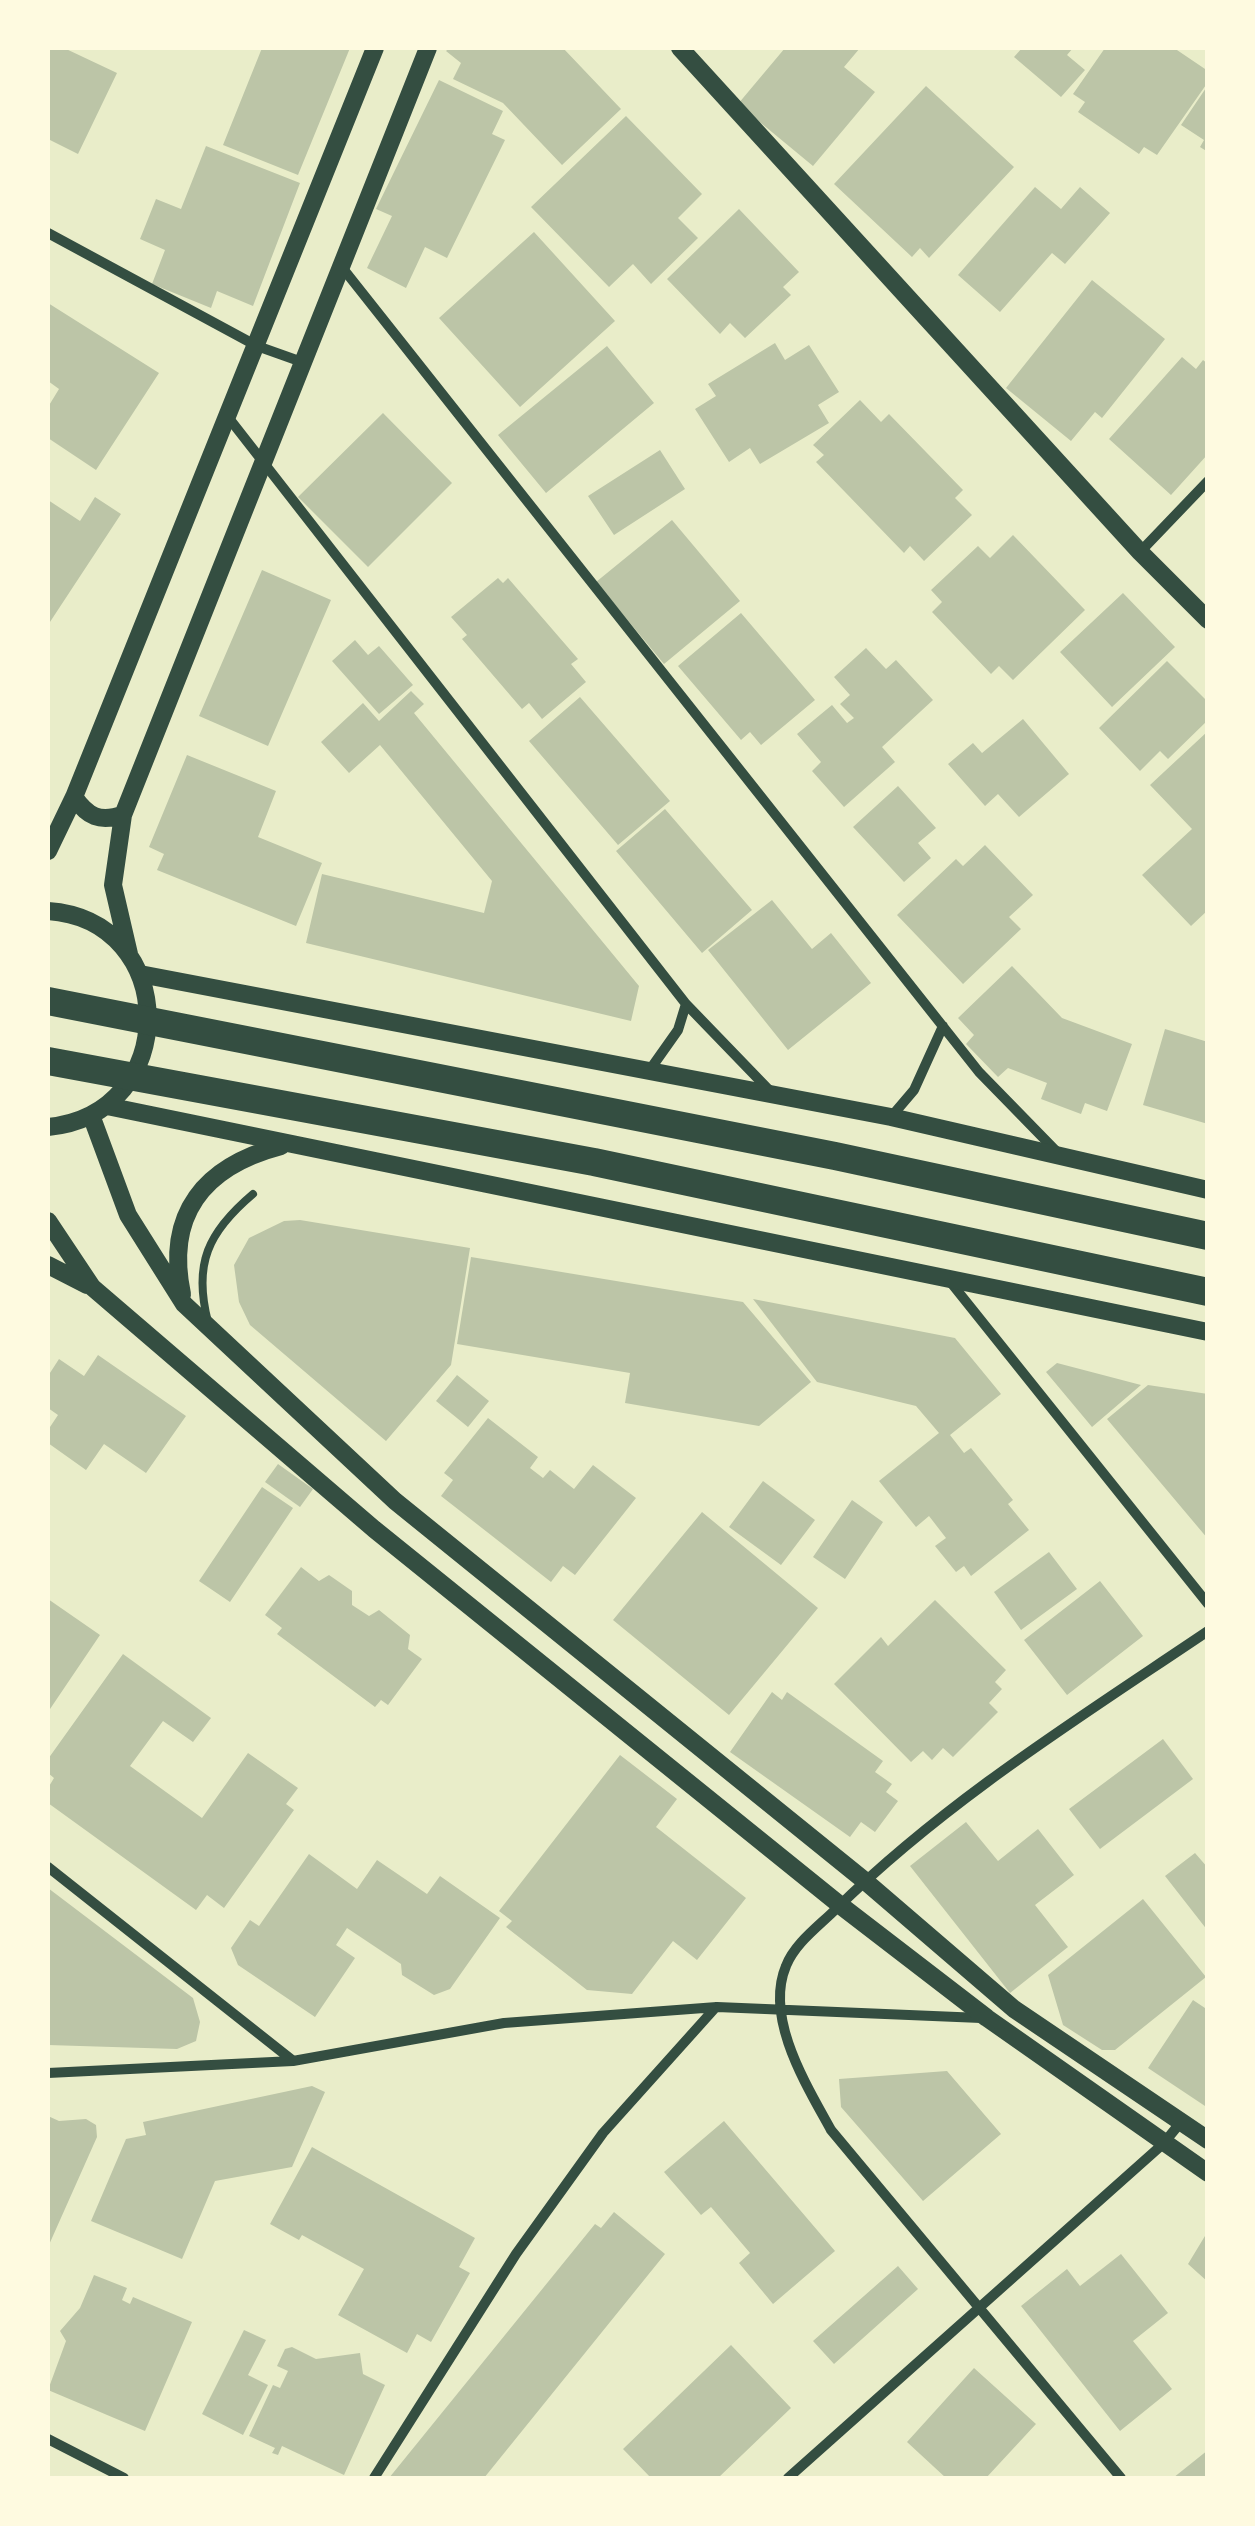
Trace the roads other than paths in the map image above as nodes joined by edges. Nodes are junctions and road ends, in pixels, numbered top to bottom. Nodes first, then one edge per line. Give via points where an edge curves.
1 (375, 48) edge
2 (428, 48) edge
3 (680, 48) edge
4 (48, 232) edge
5 (341, 266) junction
6 (257, 346) junction
7 (302, 362) junction
8 (228, 417) junction
9 (264, 458) junction
10 (1208, 482) edge
11 (1140, 552) junction
12 (1208, 620) edge
13 (74, 797) junction
14 (123, 814) junction
15 (48, 851) edge
16 (48, 911) edge
17 (130, 954) junction
18 (140, 974) junction
19 (48, 1002) edge
20 (686, 1004) junction
21 (943, 1026) junction
22 (48, 1061) edge
23 (649, 1070) junction
24 (774, 1094) junction
25 (99, 1111) junction
26 (892, 1117) junction
27 (48, 1127) edge
28 (285, 1145) junction
29 (1062, 1157) junction
30 (1208, 1190) edge
31 (252, 1194) dead end
32 (48, 1221) edge
33 (1208, 1236) edge
34 (48, 1266) edge
35 (947, 1278) junction
36 (92, 1287) junction
37 (1208, 1292) edge
38 (184, 1304) junction
39 (210, 1331) junction
40 (1208, 1332) edge
41 (395, 1501) junction
42 (374, 1529) junction
43 (1208, 1604) edge
44 (1208, 1632) edge
45 (597, 1664) junction
46 (574, 1692) junction
47 (48, 1867) edge
48 (865, 1882) junction
49 (840, 1905) junction
50 (717, 2006) junction
51 (780, 2013) junction
52 (987, 2018) junction
53 (293, 2061) junction
54 (48, 2073) edge
55 (1181, 2122) junction
56 (1208, 2140) edge
57 (1163, 2144) junction
58 (1208, 2173) edge
59 (977, 2306) junction
60 (48, 2439) edge
61 (124, 2478) edge
62 (374, 2478) edge
63 (788, 2478) edge
64 (1121, 2478) edge

1 - 6 street
2 - 5 street
3 - 11 street
4 - 6 street
5 - 7 street
5 - 21 street
6 - 7 street
6 - 8 street
7 - 9 street
8 - 9 street
8 - 13 street
9 - 14 street
9 - 20 street
10 - 11 street
11 - 12 street
13 - 14 street via 86,813 104,820
13 - 15 street
14 - 17 street via 113,885
16 - 17 street via 97,926
17 - 18 street
18 - 23 street
18 - 25 street via 149,1014 144,1056 122,1092
19 - 33 highway
20 - 23 street via 678,1030
20 - 24 street
21 - 26 street via 914,1090
21 - 29 street
22 - 37 highway via 594,1162
23 - 24 street
24 - 26 street
25 - 27 street
25 - 28 street
25 - 38 street via 128,1215
26 - 29 street
28 - 35 street
28 - 38 street via 242,1156 207,1182 184,1219 176,1262
29 - 30 street
31 - 39 lane via 223,1219 205,1254 200,1293
32 - 36 street
34 - 36 street
35 - 40 street
35 - 43 street
36 - 42 street
38 - 39 street
39 - 41 street
41 - 42 street
41 - 45 street
42 - 46 street
44 - 48 street via 980,1786
45 - 46 street
45 - 48 street
46 - 49 street
47 - 53 street
48 - 49 street
48 - 55 street via 1014,2010
49 - 51 street via 784,1968
49 - 52 street
50 - 51 street
50 - 53 street via 504,2023
50 - 62 street via 602,2134 516,2254
51 - 52 street
51 - 59 street via 804,2080 832,2130
52 - 57 street
53 - 54 street
55 - 56 street
55 - 57 street
57 - 58 street
57 - 59 street
59 - 63 street
59 - 64 street
60 - 61 street

